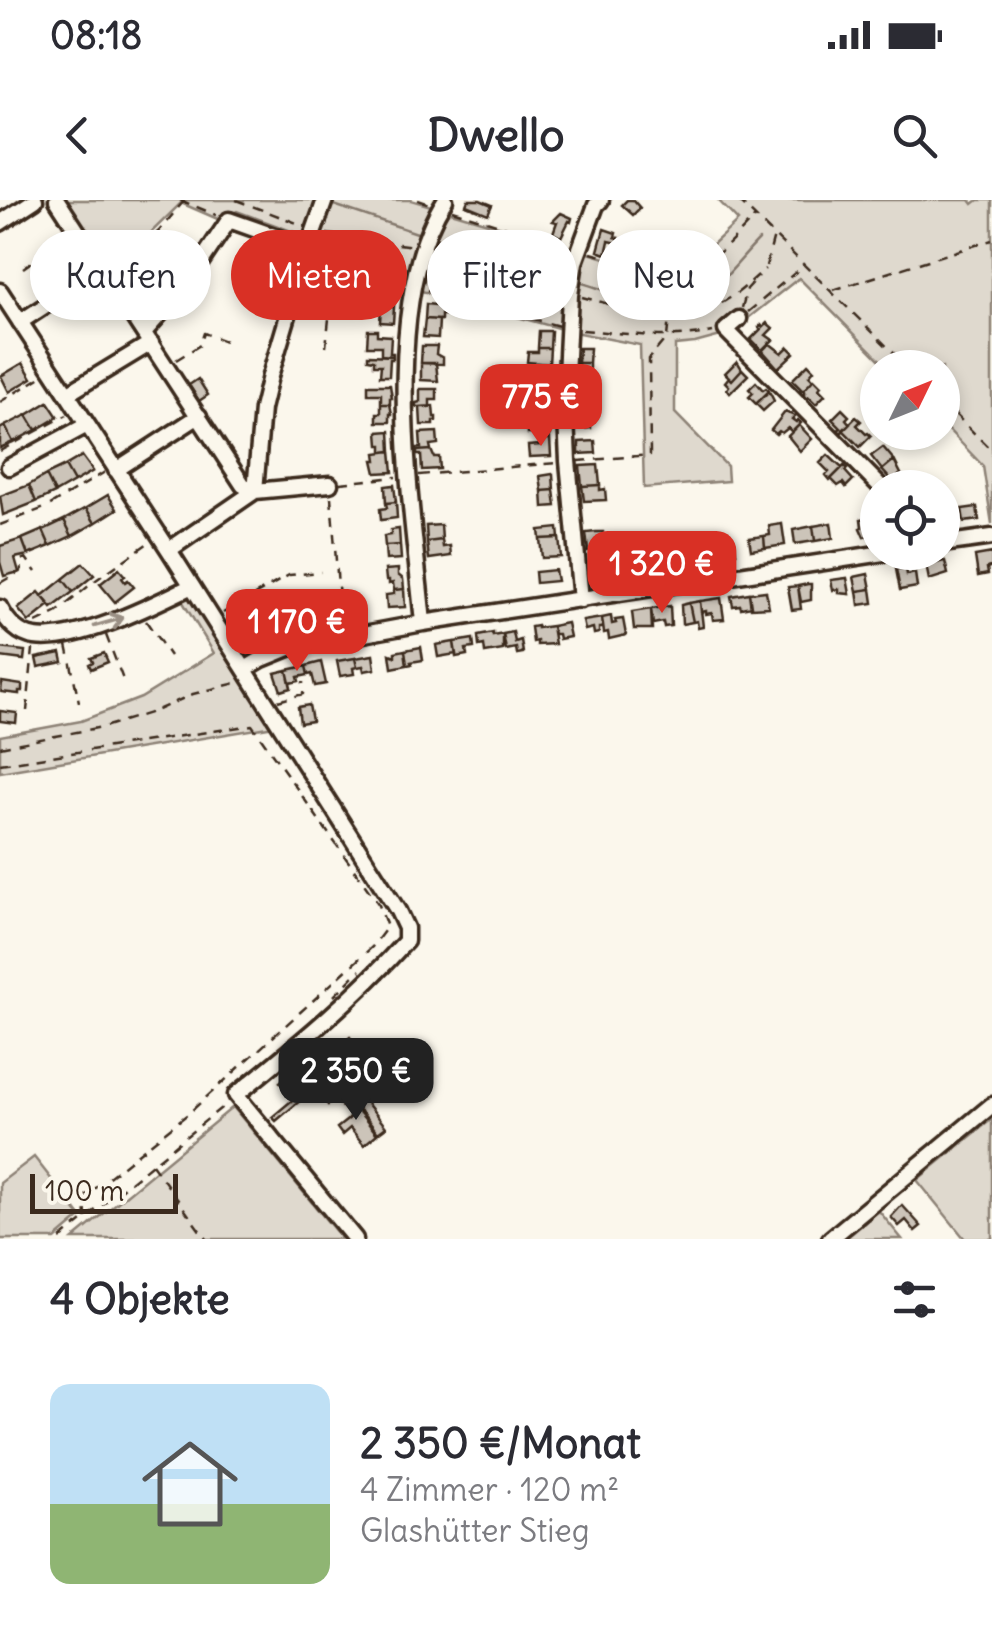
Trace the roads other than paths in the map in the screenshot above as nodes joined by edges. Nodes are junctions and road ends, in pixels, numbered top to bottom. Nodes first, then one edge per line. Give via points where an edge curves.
1 (35, 200) edge
2 (57, 200) edge
3 (445, 200) edge
4 (596, 202) edge
5 (324, 204) edge
6 (0, 224) edge
7 (78, 230) edge
8 (257, 230) edge
9 (315, 230) edge
10 (0, 291) edge
11 (30, 316) edge
12 (739, 319) road end
13 (137, 320) edge
14 (287, 320) edge
15 (20, 322) junction
16 (148, 337) junction
17 (67, 394) junction
18 (199, 416) junction
19 (88, 425) junction
20 (9, 467) dead end
21 (115, 468) junction
22 (864, 470) edge
23 (330, 484) road end
24 (255, 491) junction
25 (992, 537) edge
26 (960, 541) edge
27 (169, 550) junction
28 (860, 557) edge
29 (192, 586) junction
30 (581, 600) junction
31 (0, 608) edge
32 (423, 624) junction
33 (248, 674) junction
34 (992, 1105) edge
35 (355, 1239) edge
36 (830, 1239) edge

1 - 6 street
2 - 7 street
3 - 32 street via 425,239 407,338 405,413
4 - 30 street via 571,285 565,396
5 - 9 street
8 - 16 street via 229,220
10 - 15 street
11 - 15 street
12 - 22 street via 726,330
13 - 16 street
14 - 24 street via 262,409
15 - 17 street
16 - 17 street
16 - 18 street
17 - 19 street
18 - 21 street
18 - 24 street via 243,485
19 - 20 street
19 - 21 street
21 - 27 street
23 - 24 street
24 - 27 street
25 - 26 street
27 - 29 street
28 - 30 street
31 -> 29 street via 28,635 64,634 140,612
29 - 33 street
30 - 32 street
32 - 33 street via 289,648 262,659
33 - 35 street via 406,928 406,941 371,980 230,1097
34 - 36 street

